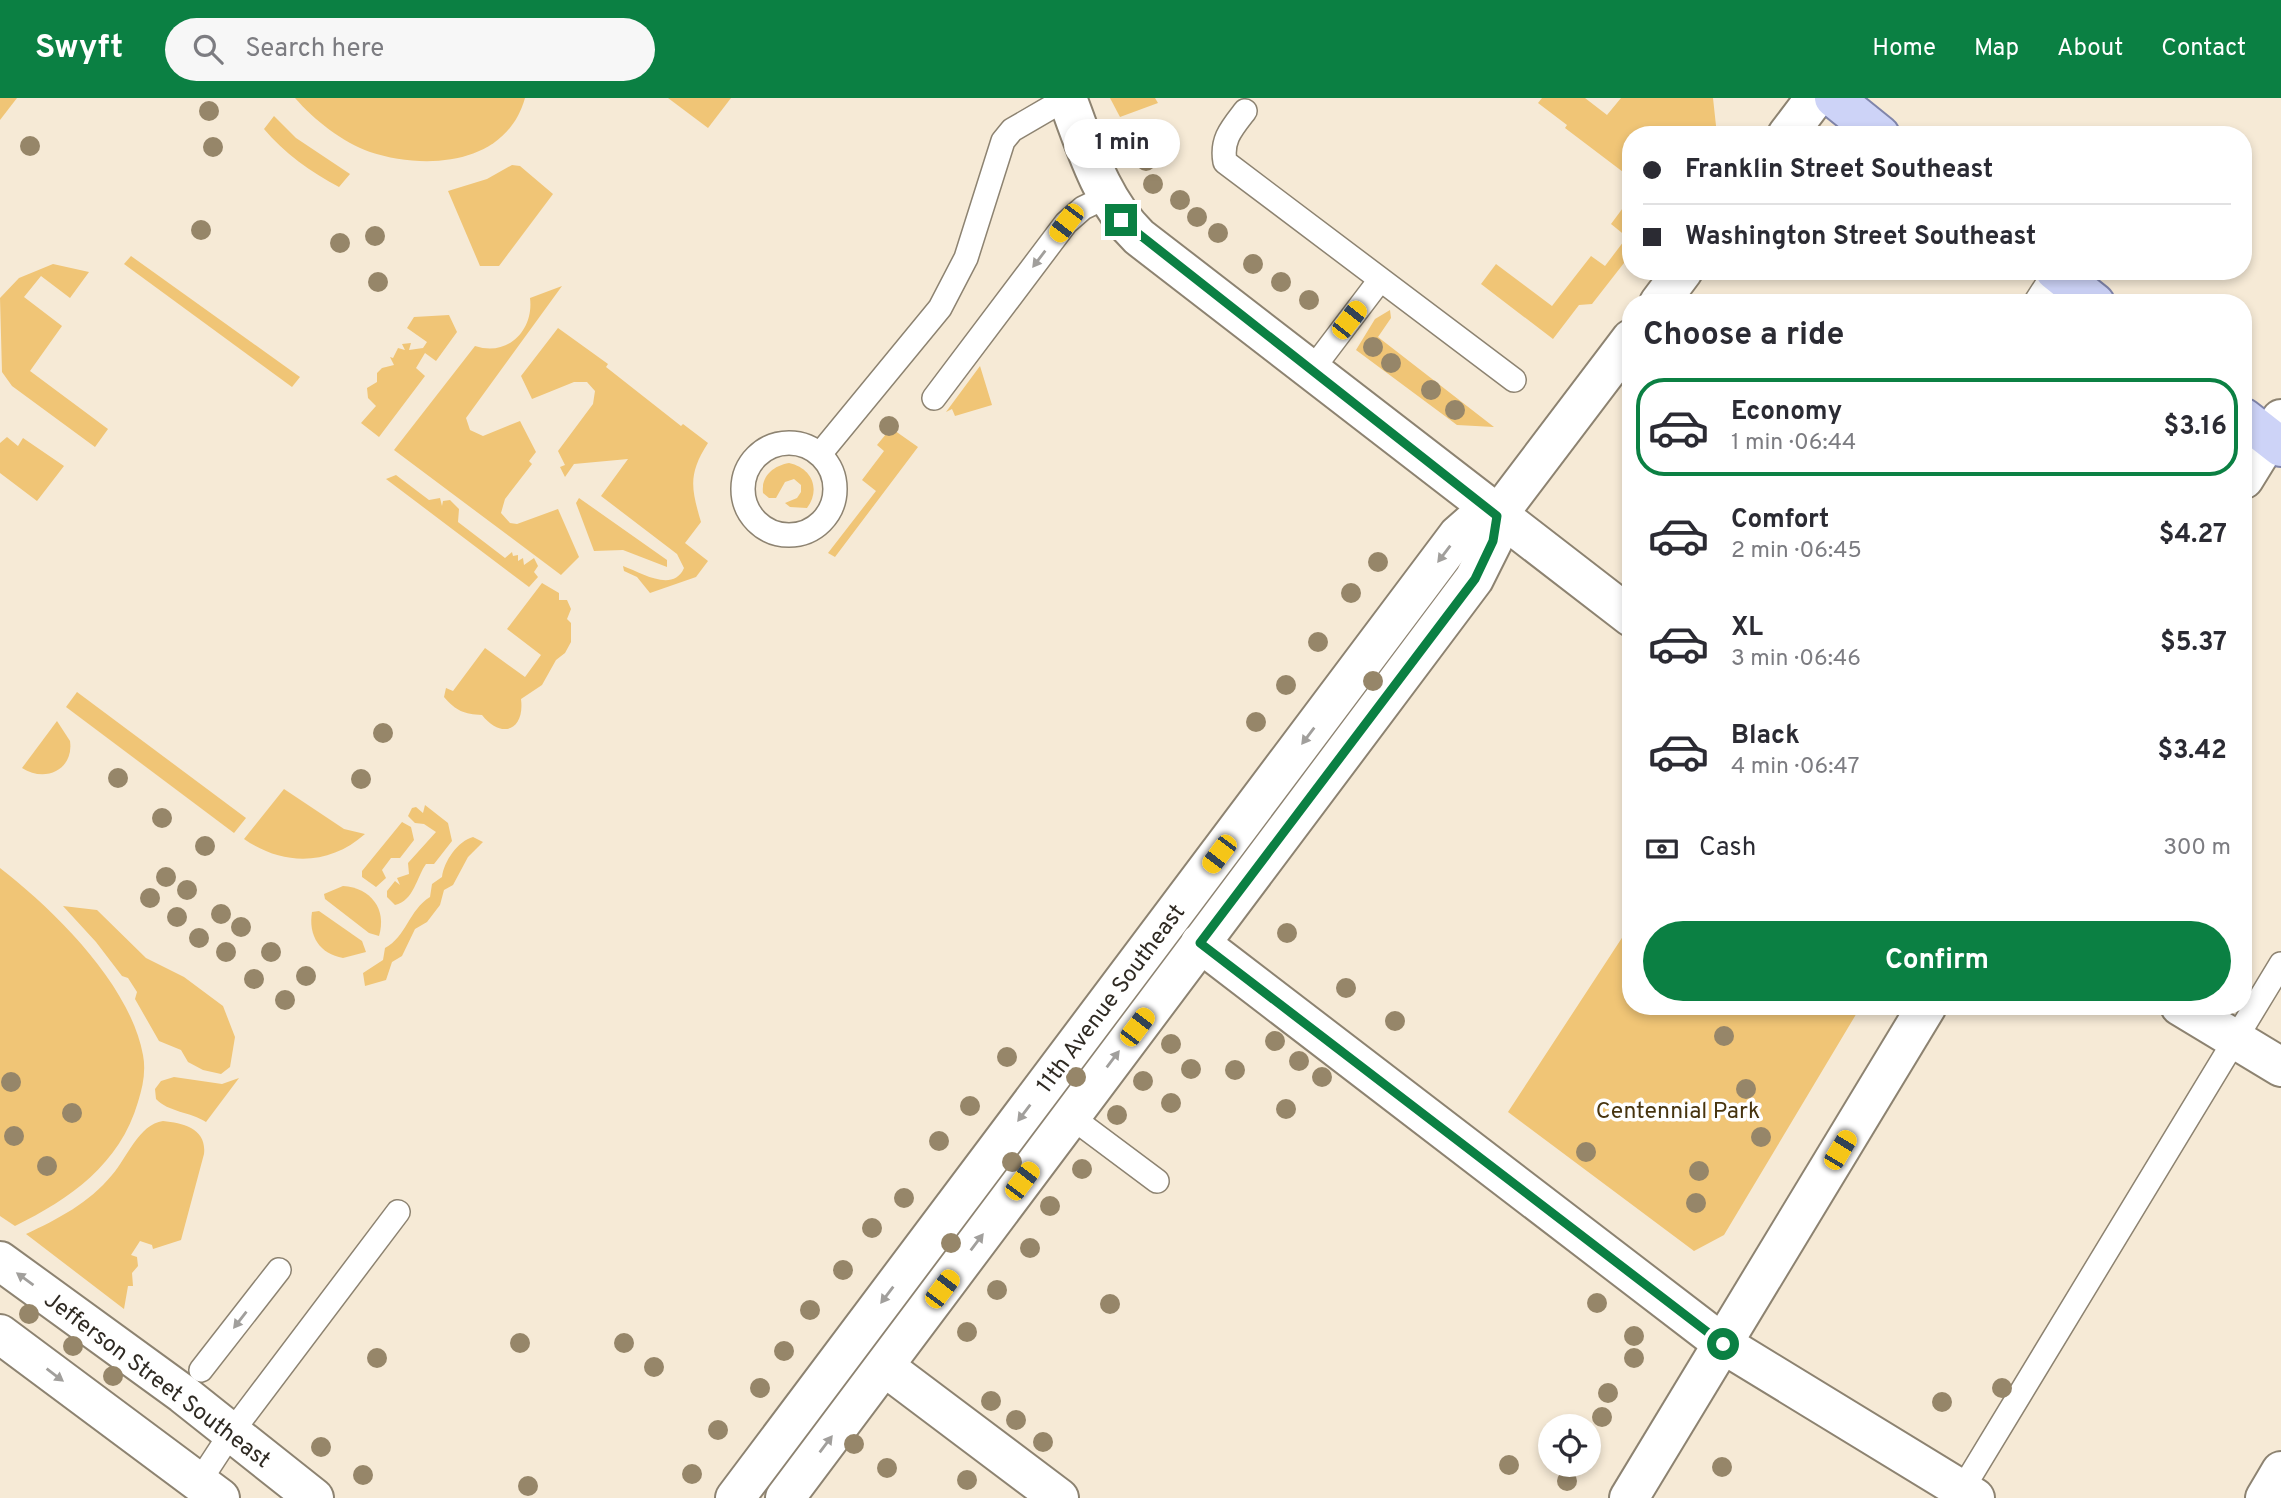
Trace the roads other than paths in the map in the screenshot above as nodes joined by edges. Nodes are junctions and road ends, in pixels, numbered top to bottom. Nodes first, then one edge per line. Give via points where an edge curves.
1 (1067, 98) edge
2 (1815, 98) edge
3 (1834, 98) edge
4 (1245, 111) dead end
5 (1794, 126) edge
6 (1869, 126) edge
7 (1106, 197) junction
8 (1380, 279) junction
9 (2065, 280) edge
10 (2083, 294) edge
11 (1622, 351) edge
12 (1311, 371) junction
13 (1514, 380) dead end
14 (934, 398) dead end
15 (2269, 430) edge
16 (820, 454) junction
17 (2252, 463) edge
18 (1497, 516) junction
19 (1622, 610) edge
20 (1200, 943) junction
21 (2281, 964) edge
22 (2252, 1013) edge
23 (1922, 1015) edge
24 (2195, 1015) edge
25 (2251, 1015) edge
26 (2236, 1040) junction
27 (2281, 1067) edge
28 (1070, 1116) junction
29 (1157, 1181) dead end
30 (398, 1212) dead end
31 (0, 1261) edge
32 (279, 1270) dead end
33 (0, 1334) edge
34 (1723, 1344) junction
35 (885, 1367) junction
36 (201, 1370) dead end
37 (232, 1433) junction
38 (2281, 1471) edge
39 (209, 1490) edge
40 (1964, 1495) edge
41 (314, 1498) edge
42 (735, 1498) edge
43 (785, 1498) edge
44 (1059, 1498) edge
45 (1629, 1498) edge
46 (2265, 1498) edge

1 - 7 street
1 - 16 lane via 1012,130 1003,141 967,258 940,308
2 - 5 street
3 - 6 main road
4 - 8 lane via 1222,147 1225,162
7 - 12 street via 1139,237
7 -> 14 lane via 1066,223
8 - 12 lane
8 - 13 lane
9 - 10 main road
11 - 18 street, 11th Avenue Southeast
12 - 18 street
15 - 17 street
16 - 16 lane via 792,443 763,451 752,461 742,490 751,518 777,535 798,535 821,523 830,511 835,481
18 - 19 street
18 - 20 street, 11th Avenue Southeast via 1493,541 1475,579
18 -> 42 street, 11th Avenue Southeast via 1475,520 1454,541
28 -> 20 street, 11th Avenue Southeast
20 - 34 street
21 - 22 lane
23 - 34 street
24 - 26 street
25 - 26 lane
26 - 27 street
26 - 40 lane
28 - 29 lane
35 -> 28 street, 11th Avenue Southeast
30 - 37 lane
37 -> 31 street, Jefferson Street Southeast
32 -> 36 lane
33 -> 39 street
34 - 40 street
34 - 45 street
43 -> 35 street, 11th Avenue Southeast
35 - 44 street
37 - 39 lane
37 - 41 street, Jefferson Street Southeast
38 - 46 street

